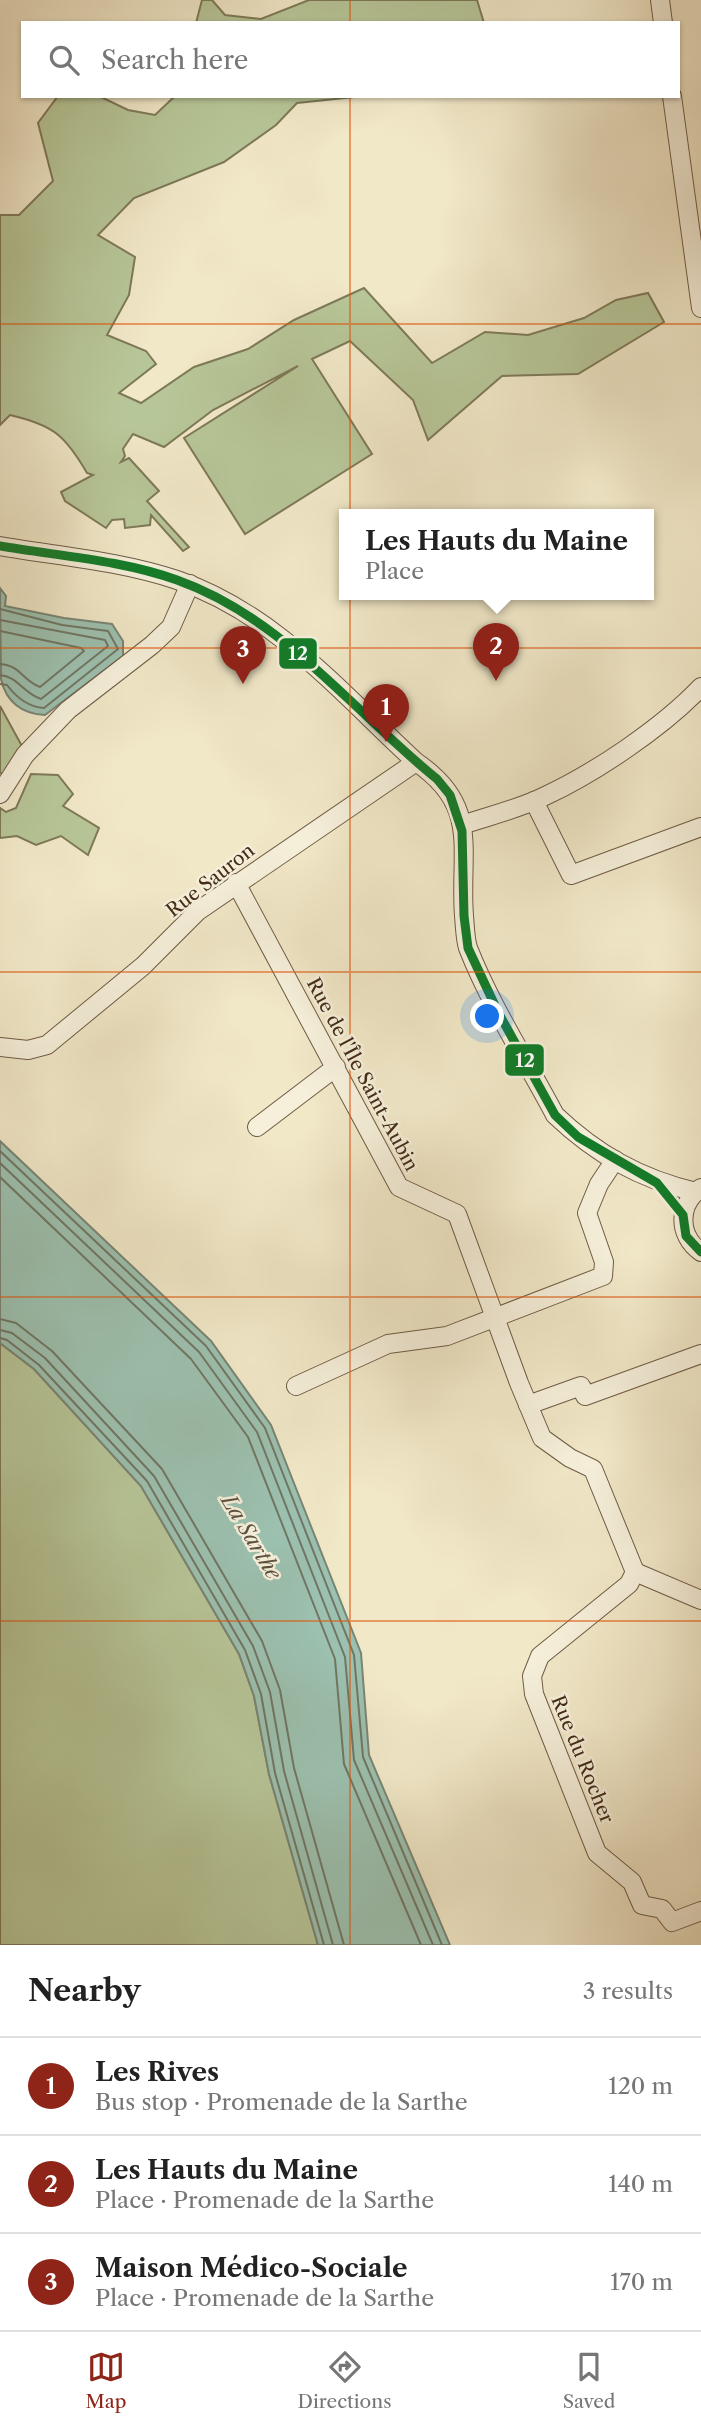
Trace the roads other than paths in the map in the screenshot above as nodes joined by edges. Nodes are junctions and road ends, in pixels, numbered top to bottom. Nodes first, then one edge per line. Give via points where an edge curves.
1 (660, 0) edge
2 (663, 21) edge
3 (672, 98) edge
4 (701, 308) edge
5 (0, 547) edge
6 (190, 584) junction
7 (701, 687) edge
8 (416, 762) junction
9 (0, 794) edge
10 (534, 801) junction
11 (462, 825) junction
12 (701, 827) edge
13 (236, 883) junction
14 (0, 1047) edge
15 (336, 1067) junction
16 (257, 1127) dead end
17 (615, 1160) junction
18 (657, 1183) junction
19 (698, 1190) edge
20 (683, 1215) junction
21 (701, 1252) edge
22 (495, 1318) junction
23 (701, 1349) edge
24 (296, 1386) dead end
25 (528, 1405) junction
26 (635, 1572) junction
27 (701, 1600) edge
28 (701, 1911) edge

1 - 2 street
3 - 4 street
5 - 6 street via 152,573
6 - 8 street via 261,622 343,691
6 - 9 street via 171,626 68,710 25,755
7 - 10 street via 651,732
8 - 11 street via 444,785 460,812
8 - 13 street, Rue Sauron
10 - 11 street
10 - 12 street via 571,875
11 - 17 street via 467,945 555,1115 578,1137
13 - 14 street, Rue Sauron via 47,1045 28,1050
13 - 15 street, Rue de l'Île Saint-Aubin
15 - 16 street
15 - 22 street, Rue de l'Île Saint-Aubin via 399,1187 457,1214
17 - 18 street
17 - 22 street via 587,1213 604,1262 603,1276
18 - 19 street
18 - 20 street
19 - 20 street
20 - 21 street via 686,1236
22 - 24 street via 447,1336 387,1344
22 - 25 street, Rue de l'Île Saint-Aubin
23 - 25 street via 585,1396 581,1386
25 - 26 street, Rue de l'Île Saint-Aubin via 542,1438 593,1469
26 - 27 street
26 - 28 street, Rue du Rocher via 629,1584 540,1657 533,1676 534,1694 597,1853 632,1882 642,1905 662,1909 672,1922

